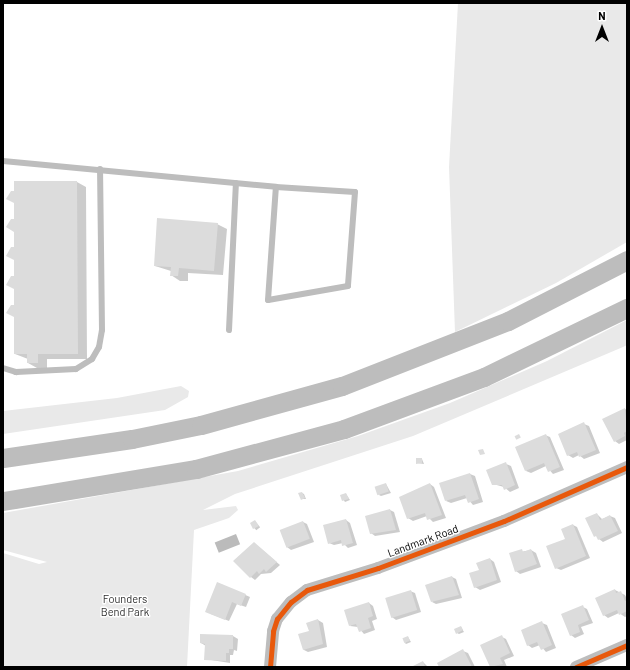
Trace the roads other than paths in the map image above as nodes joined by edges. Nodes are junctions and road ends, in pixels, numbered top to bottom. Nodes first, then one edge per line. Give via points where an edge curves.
1 (3, 161) edge
2 (100, 169) junction
3 (236, 183) junction
4 (276, 187) junction
5 (627, 260) edge
6 (627, 308) edge
7 (229, 330) dead end
8 (3, 368) edge
9 (3, 458) edge
10 (627, 467) edge
11 (3, 501) edge
12 (627, 645) edge
13 (270, 667) edge
14 (576, 667) edge

1 - 2 lane
2 - 3 lane
2 - 8 lane via 102,330 99,347 92,359 76,369 16,372
3 - 4 lane
3 - 7 lane
4 - 4 lane via 355,192 348,286 268,300
5 - 9 main road via 508,321 342,386 201,425 132,439
6 - 11 main road via 484,377 344,429 196,468
10 - 13 street, Landmark Road via 504,522 378,568 307,590 291,602 277,619 273,632
12 - 14 street

